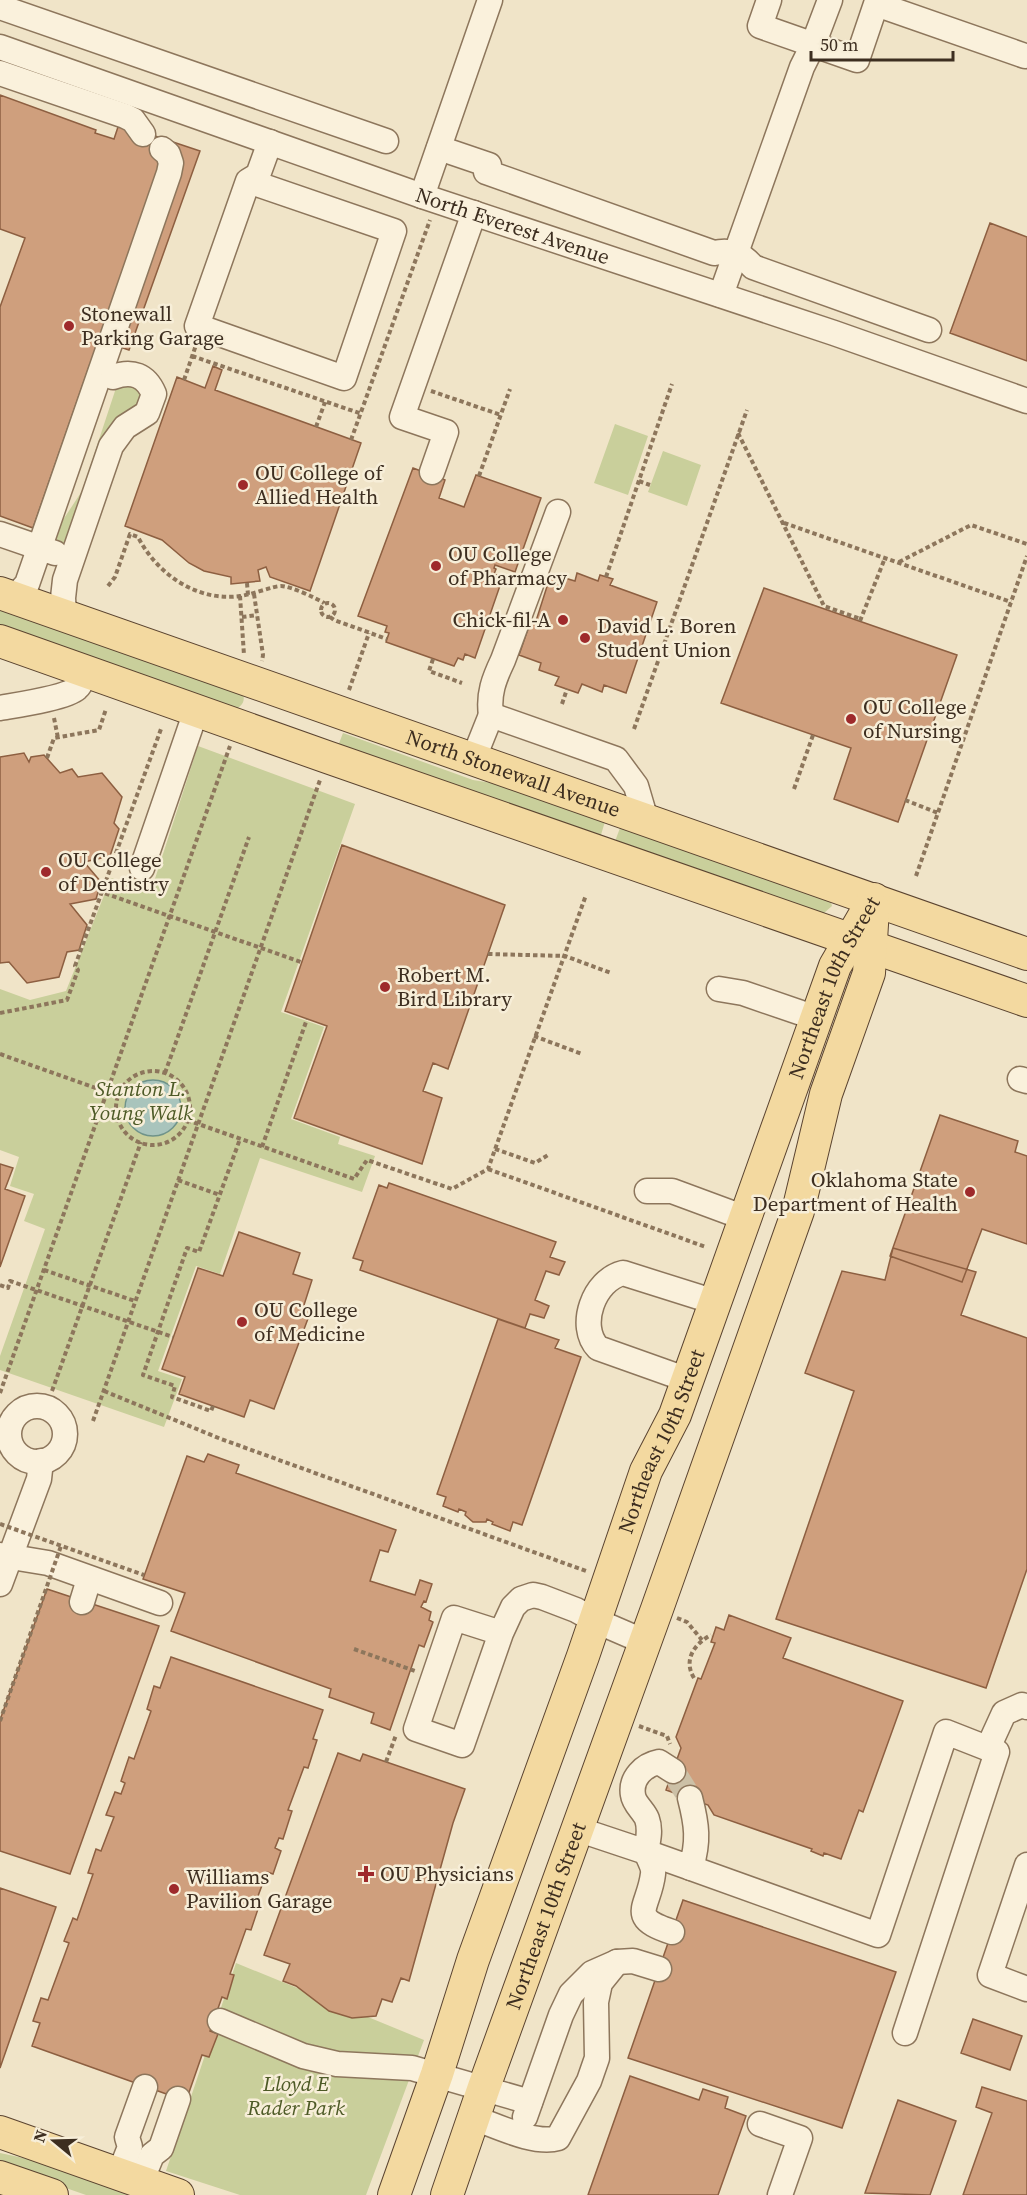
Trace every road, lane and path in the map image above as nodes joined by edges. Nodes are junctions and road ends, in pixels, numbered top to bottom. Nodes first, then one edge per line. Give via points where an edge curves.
1 (490, 0) edge
2 (769, 0) edge
3 (830, 0) edge
4 (0, 7) edge
5 (813, 45) junction
6 (0, 47) edge
7 (1025, 56) dead end
8 (0, 73) edge
9 (0, 88) edge
10 (119, 130) dead end
11 (143, 134) dead end
12 (263, 140) junction
13 (386, 141) dead end
14 (439, 148) junction
15 (248, 181) junction
16 (427, 205) junction
17 (474, 213) junction
18 (735, 253) junction
19 (721, 295) junction
20 (203, 328) junction
21 (929, 330) dead end
22 (192, 356) junction
23 (113, 376) junction
24 (184, 380) dead end
25 (672, 384) dead end
26 (423, 388) dead end
27 (510, 389) dead end
28 (1027, 401) edge
29 (325, 402) junction
30 (747, 410) dead end
31 (362, 414) junction
32 (501, 416) junction
33 (316, 427) dead end
34 (738, 433) junction
35 (351, 440) dead end
36 (432, 472) dead end
37 (479, 477) dead end
38 (639, 481) junction
39 (650, 485) dead end
40 (55, 503) junction
41 (558, 512) dead end
42 (784, 523) junction
43 (0, 534) edge
44 (1027, 544) edge
45 (40, 547) junction
46 (1027, 556) edge
47 (885, 558) junction
48 (72, 559) junction
49 (898, 562) junction
50 (606, 577) dead end
51 (247, 583) dead end
52 (108, 586) dead end
53 (254, 594) junction
54 (7, 595) edge
55 (248, 595) junction
56 (240, 596) junction
57 (1011, 602) junction
58 (324, 603) junction
59 (257, 615) junction
60 (64, 616) junction
61 (242, 616) junction
62 (330, 617) junction
63 (369, 633) junction
64 (387, 639) dead end
65 (0, 641) edge
66 (244, 659) dead end
67 (434, 659) dead end
68 (261, 664) dead end
69 (85, 672) junction
70 (462, 683) dead end
71 (567, 689) dead end
72 (347, 695) dead end
73 (562, 704) dead end
74 (0, 708) edge
75 (106, 709) dead end
76 (196, 711) junction
77 (491, 715) junction
78 (161, 729) dead end
79 (634, 729) dead end
80 (813, 735) dead end
81 (232, 740) dead end
82 (47, 758) dead end
83 (473, 760) junction
84 (323, 770) dead end
85 (794, 789) dead end
86 (905, 800) dead end
87 (938, 813) junction
88 (646, 820) junction
89 (249, 837) dead end
90 (142, 868) dead end
91 (916, 876) dead end
92 (100, 891) junction
93 (586, 895) dead end
94 (874, 899) junction
95 (169, 915) junction
96 (215, 931) junction
97 (860, 942) junction
98 (261, 947) junction
99 (488, 954) dead end
100 (1027, 954) edge
101 (565, 956) junction
102 (301, 962) dead end
103 (611, 973) dead end
104 (719, 989) dead end
105 (1027, 1001) edge
106 (0, 1012) edge
107 (816, 1018) junction
108 (307, 1019) dead end
109 (534, 1036) junction
110 (0, 1054) edge
111 (582, 1054) dead end
112 (165, 1073) junction
113 (107, 1093) junction
114 (118, 1096) junction
115 (187, 1120) junction
116 (198, 1124) junction
117 (240, 1139) junction
118 (141, 1142) junction
119 (262, 1147) junction
120 (495, 1149) junction
121 (548, 1155) dead end
122 (488, 1169) junction
123 (178, 1180) junction
124 (647, 1191) dead end
125 (220, 1195) junction
126 (745, 1218) junction
127 (706, 1247) dead end
128 (44, 1270) junction
129 (0, 1285) edge
130 (90, 1286) junction
131 (135, 1301) junction
132 (715, 1302) junction
133 (173, 1337) dead end
134 (687, 1380) junction
135 (104, 1390) junction
136 (52, 1391) dead end
137 (0, 1393) edge
138 (213, 1406) dead end
139 (93, 1421) dead end
140 (7, 1427) edge
141 (0, 1461) edge
142 (41, 1461) junction
143 (0, 1524) edge
144 (61, 1546) junction
145 (5, 1556) edge
146 (589, 1572) dead end
147 (144, 1575) dead end
148 (0, 1584) edge
149 (160, 1603) dead end
150 (671, 1618) dead end
151 (594, 1620) junction
152 (501, 1633) junction
153 (711, 1635) dead end
154 (702, 1640) junction
155 (645, 1642) junction
156 (354, 1649) dead end
157 (418, 1672) dead end
158 (694, 1678) dead end
159 (1027, 1707) edge
160 (0, 1721) edge
161 (633, 1724) dead end
162 (398, 1728) dead end
163 (988, 1748) junction
164 (672, 1759) joint
165 (387, 1762) dead end
166 (690, 1798) tunnel mouth
167 (577, 1829) junction
168 (646, 1852) junction
169 (1027, 1865) edge
170 (691, 1868) junction
171 (672, 1932) dead end
172 (617, 1962) junction
173 (659, 1970) dead end
174 (1027, 1989) edge
175 (561, 2015) junction
176 (220, 2021) dead end
177 (905, 2033) dead end
178 (598, 2036) junction
179 (437, 2074) junction
180 (484, 2087) junction
181 (530, 2102) junction
182 (474, 2118) junction
183 (760, 2124) dead end
184 (0, 2132) edge
185 (519, 2133) junction
186 (136, 2165) junction
187 (0, 2177) edge
188 (52, 2195) edge
189 (178, 2195) edge
190 (394, 2195) edge
191 (447, 2195) edge
192 (780, 2195) edge

1 - 14 street
2 - 5 street via 760,26
3 - 5 street
4 - 13 street
5 - 7 street via 857,60 876,4
5 - 18 street
6 - 12 street, North Everest Avenue
8 - 11 street via 125,116
9 - 10 street
12 - 15 street via 258,175
12 - 16 street, North Everest Avenue
14 - 16 street
14 - 18 street via 489,165 486,172 495,176 714,253
15 - 20 street via 197,326
15 - 20 street via 394,231 344,378
16 - 17 street, North Everest Avenue
16 - 31 path
17 - 19 street, North Everest Avenue
17 - 36 street via 402,417 446,432
18 - 19 street
18 - 21 street via 753,267
19 - 28 street, North Everest Avenue
20 - 22 path
22 - 24 path
22 - 29 path
23 - 40 street via 84,453
23 - 40 street via 178,193 183,167 172,155 168,154 169,173
23 - 48 street via 134,373 151,385 154,394 147,413 125,427 111,446
25 - 38 path
26 - 32 path
27 - 32 path
29 - 31 path
29 - 33 path
30 - 34 path
31 - 35 path
32 - 37 path
34 - 42 path
34 - 79 path
38 - 39 path
38 - 50 path
40 - 45 street
41 - 77 street via 493,681
42 - 47 path
42 - 47 path via 824,606 861,620
43 - 45 street
44 - 49 path via 971,525
45 - 48 street
45 - 54 street via 27,584
46 - 57 path
47 - 49 path
48 - 60 street via 65,580
49 - 57 path
51 - 55 path
52 - 56 path via 130,534 138,537 156,563 180,583 209,595
53 - 55 path
53 - 58 path via 281,586
53 - 59 path
54 - 60 main road, North Stonewall Avenue
55 - 56 path
56 - 61 path
57 - 87 path
58 - 62 path via 320,612
58 - 62 path via 334,608
59 - 61 path
59 - 68 path
60 - 83 main road, North Stonewall Avenue
61 - 66 path
62 - 63 path
63 - 64 path
63 - 72 path
65 - 69 main road
67 - 70 path via 429,671
69 - 74 street via 75,690
69 - 76 main road
71 - 73 path
75 - 82 path via 99,730 54,738
76 - 90 street
76 - 97 main road
77 - 83 street
77 - 88 street via 616,759 636,786
78 - 92 path
80 - 85 path
81 - 95 path
83 - 88 main road, North Stonewall Avenue
84 - 98 path
86 - 87 path
87 - 91 path
88 - 94 main road, North Stonewall Avenue
89 - 96 path
92 - 95 path
92 - 106 path via 67,1000
93 - 101 path
94 - 97 main road, Northeast 10th Street
94 - 100 main road, North Stonewall Avenue
95 - 96 path
95 - 113 path
96 - 98 path
96 - 112 path
97 - 105 main road
97 - 107 main road, Northeast 10th Street via 835,966
97 - 155 main road, Northeast 10th Street via 869,973 826,1094 798,1211
98 - 102 path
98 - 116 path
99 - 101 path
101 - 103 path
101 - 109 path
104 - 107 street via 743,993
107 - 126 main road, Northeast 10th Street
108 - 119 path
109 - 111 path
109 - 120 path
110 - 113 path
112 - 114 path via 142,1073 123,1086
112 - 115 path via 183,1087 190,1109
113 - 114 path
113 - 128 path
114 - 118 path via 118,1121 125,1132
115 - 116 path
115 - 118 path via 171,1140 159,1144
116 - 117 path
116 - 123 path
117 - 119 path
117 - 125 path
118 - 130 path
119 - 122 path via 354,1179 367,1160 452,1189
120 - 121 path via 535,1163
120 - 122 path
122 - 127 path
123 - 125 path
123 - 131 path
124 - 126 street via 672,1191
125 - 138 path via 200,1252 187,1248 143,1375 175,1386 172,1397 211,1411
126 - 132 main road, Northeast 10th Street
128 - 130 path
128 - 137 path
129 - 133 path, bridge via 8,1288 10,1281
130 - 131 path
130 - 136 path
131 - 135 path
132 - 134 main road, Northeast 10th Street
132 - 134 street via 623,1273 614,1275 600,1289 590,1310 590,1334 598,1348
134 - 151 main road, Northeast 10th Street via 675,1415 646,1471
135 - 139 path
135 - 146 path via 221,1439
140 - 141 street
140 - 142 street via 13,1448 23,1458
140 - 142 street via 21,1411 34,1406 48,1408 59,1417 64,1427 63,1444 54,1456
142 - 145 street via 39,1479
143 - 144 path, bridge
144 - 147 path, bridge
144 - 160 path, bridge
145 - 148 street
145 - 149 street via 48,1563 85,1590
150 - 154 path via 687,1622
151 - 152 street via 533,1595 513,1607
151 - 155 street
151 - 179 main road, Northeast 10th Street via 473,1960
152 - 152 street via 462,1745 416,1729 454,1618
153 - 154 path
154 - 158 path via 690,1658
155 - 167 main road, Northeast 10th Street
156 - 157 path
159 - 163 street via 1022,1705 1004,1713
161 - 164 path via 667,1737
162 - 165 path
163 - 170 street via 946,1732 878,1935
163 - 177 street via 997,1752
164 - 168 street via 649,1764 640,1771 634,1785 633,1797 647,1818
166 - 170 street via 698,1832
167 - 168 street
167 - 180 main road, Northeast 10th Street
168 - 170 street
168 - 171 street via 654,1872 644,1905 646,1921
169 - 174 street via 990,1975
172 - 173 street via 633,1961
172 - 175 street via 592,1973 571,1994
172 - 178 street via 600,1983 596,2002
175 - 178 street via 589,2025
175 - 181 street
176 - 179 street via 303,2056 337,2064 412,2068
178 - 185 street via 597,2058 589,2081 558,2138 548,2141
179 - 180 street
179 - 190 main road, Northeast 10th Street
180 - 181 street
180 - 182 main road, Northeast 10th Street
181 - 185 street
182 - 185 street
182 - 191 main road, Northeast 10th Street
183 - 192 street via 800,2138
184 - 186 main road
186 - 186 street via 161,2148 162,2093 127,2137
186 - 189 main road
187 - 188 main road

